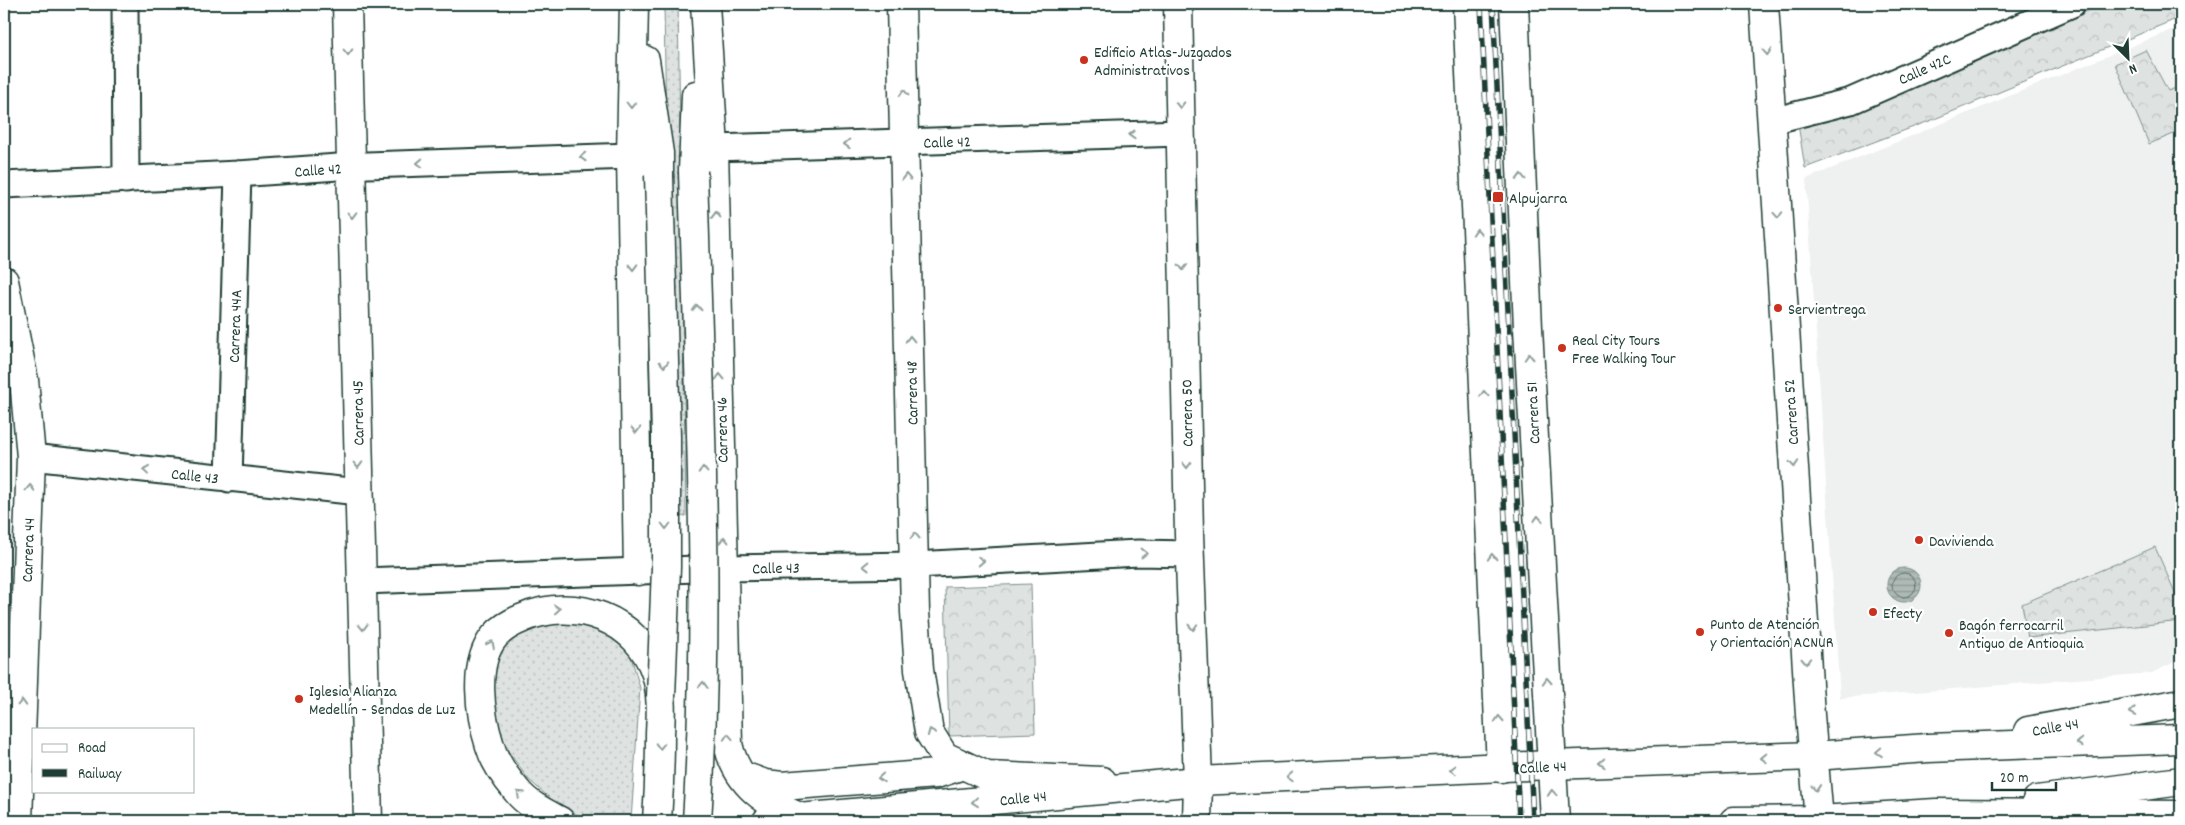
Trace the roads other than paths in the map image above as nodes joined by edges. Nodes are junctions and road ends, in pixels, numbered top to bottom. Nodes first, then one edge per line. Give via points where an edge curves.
1 (125, 4) edge
2 (348, 4) edge
3 (635, 4) edge
4 (703, 4) edge
5 (901, 4) edge
6 (1178, 4) edge
7 (1467, 4) edge
8 (1514, 4) edge
9 (1764, 4) edge
10 (2072, 4) edge
11 (1772, 121) junction
12 (1180, 133) junction
13 (905, 142) junction
14 (714, 148) junction
15 (632, 156) junction
16 (351, 166) junction
17 (238, 174) junction
18 (126, 180) junction
19 (4, 185) edge
20 (4, 282) edge
21 (31, 457) junction
22 (229, 478) junction
23 (359, 492) junction
24 (1190, 554) junction
25 (915, 565) junction
26 (725, 568) junction
27 (638, 571) junction
28 (362, 581) junction
29 (661, 697) junction
30 (2181, 703) edge
31 (2181, 739) edge
32 (1928, 748) junction
33 (1813, 756) junction
34 (1550, 765) junction
35 (963, 766) junction
36 (1501, 768) junction
37 (740, 775) junction
38 (1198, 781) junction
39 (2181, 781) edge
40 (1158, 784) junction
41 (1936, 813) junction
42 (2181, 815) edge
43 (804, 819) junction
44 (1819, 820) junction
45 (18, 821) edge
46 (368, 821) edge
47 (560, 821) edge
48 (657, 821) edge
49 (697, 821) edge
50 (767, 821) edge
51 (1196, 821) edge
52 (1554, 821) edge
53 (1734, 821) edge

1 - 18 street
2 -> 16 main road, Carrera 45
3 -> 15 main road
3 -> 29 main road, bridge via 659,175 666,437 666,568
4 - 14 main road, Carrera 46
49 -> 4 main road, Carrera 46, bridge via 704,543 693,172
13 -> 5 main road, Carrera 48
6 -> 12 main road, Carrera 50
36 -> 7 main road
34 -> 8 main road, Carrera 51
9 -> 11 main road, Carrera 52
10 - 11 street, Calle 42C via 1851,101
11 -> 33 main road, Carrera 52
12 -> 13 street, Calle 42
12 -> 24 main road, Carrera 50
13 -> 14 street, Calle 42
25 -> 13 main road, Carrera 48
26 -> 14 main road, Carrera 46
15 -> 16 street, Calle 42
15 -> 27 main road
16 - 17 street, Calle 42
16 -> 23 main road, Carrera 45
17 - 18 street, Calle 42
17 - 22 street, Carrera 44A
18 - 19 street, Calle 42
20 - 21 main road, Carrera 44 via 24,380
22 -> 21 street, Calle 43
45 -> 21 main road, Carrera 44
22 - 23 street, Calle 43
23 - 28 main road, Carrera 45
25 -> 24 street, Calle 43 via 1138,553
24 -> 38 main road, Carrera 50
25 -> 26 street, Calle 43
35 -> 25 main road, Carrera 48 via 944,756 929,732 919,670
26 - 27 street, Calle 43
37 -> 26 main road, Carrera 46 via 728,744
27 - 28 street, Calle 43
28 -> 46 main road, Carrera 45
47 -> 29 main road, bridge via 518,793 502,772 490,747 480,694 482,663 494,637 511,623 559,608 584,610 608,618 628,632 645,651 656,673
29 -> 48 main road
30 -> 32 main road, Calle 44
31 -> 32 main road, Calle 44
32 -> 33 main road, Calle 44
33 -> 34 main road, Calle 44
33 -> 44 main road, Carrera 52
34 - 36 main road, Calle 44
52 -> 34 main road, Carrera 51
35 -> 37 main road via 936,774 782,786
35 - 40 main road, Calle 44 via 987,776
36 -> 38 main road, Calle 44
37 - 43 main road, Carrera 46 via 769,803
38 - 40 main road, Calle 44
38 - 51 main road, Carrera 50
39 - 41 main road
40 -> 43 main road, Calle 44
41 - 42 main road
41 - 44 main road
43 - 50 main road, Calle 44
44 - 53 main road

